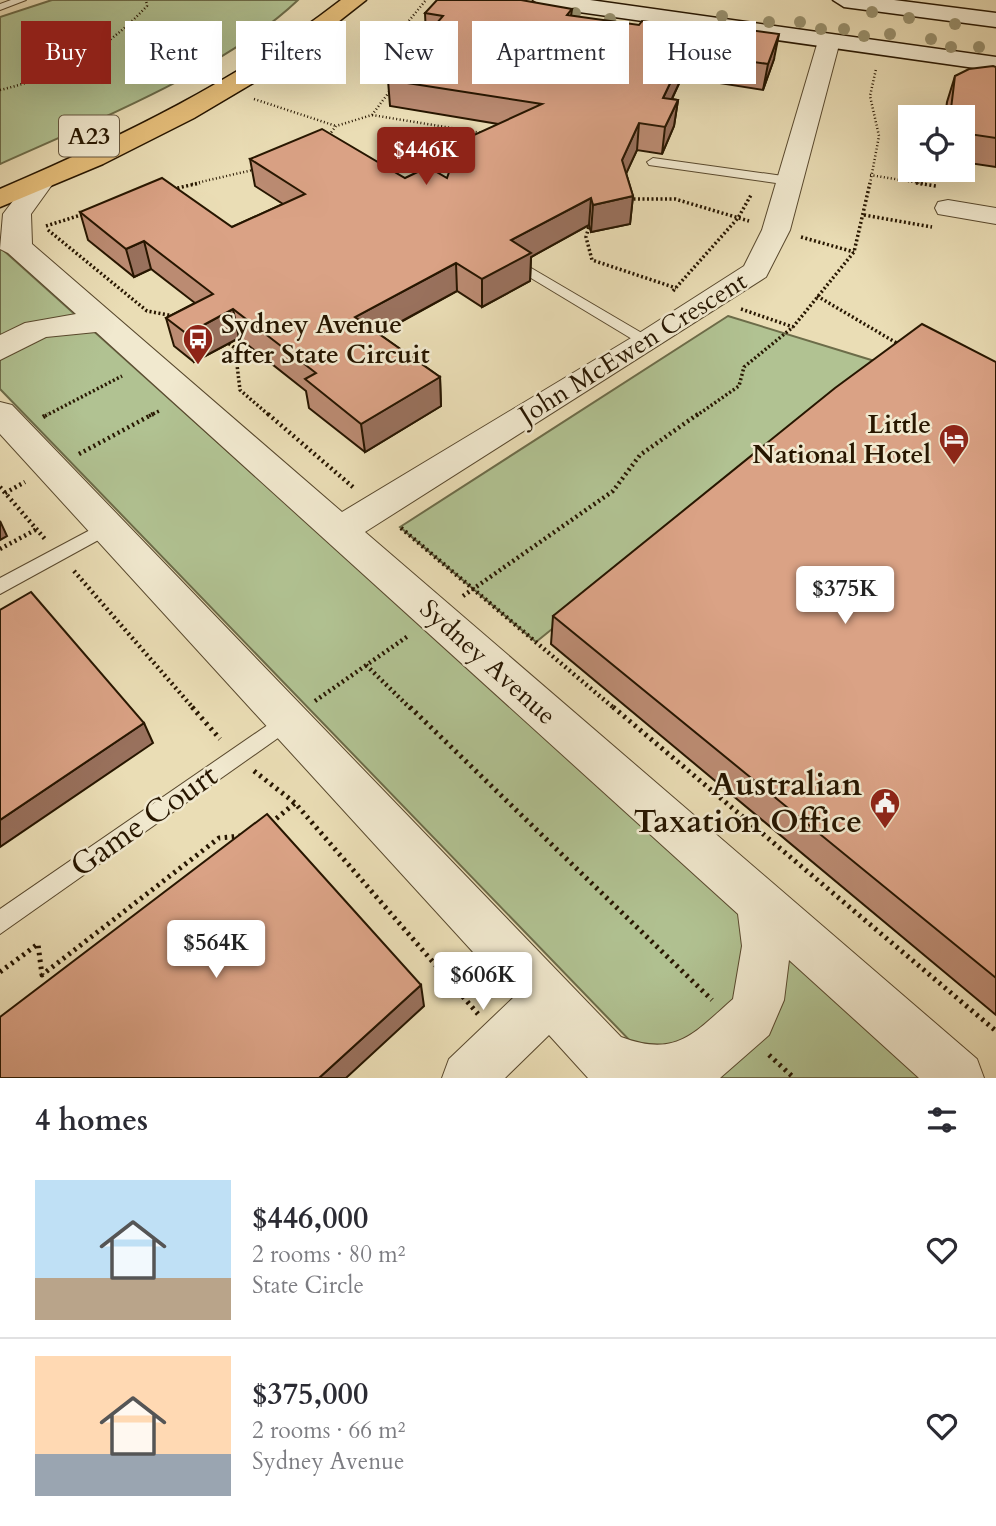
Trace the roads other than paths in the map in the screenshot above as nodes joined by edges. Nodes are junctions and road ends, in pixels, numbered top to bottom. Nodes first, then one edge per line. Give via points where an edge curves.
1 (21, 0) edge
2 (355, 0) edge
3 (544, 0) edge
4 (569, 0) edge
5 (844, 0) edge
6 (0, 6) edge
7 (592, 7) junction
8 (996, 20) edge
9 (829, 41) junction
10 (236, 56) edge
11 (996, 64) edge
12 (653, 162) edge
13 (0, 175) edge
14 (790, 181) junction
15 (41, 182) junction
16 (0, 199) edge
17 (948, 208) dead end
18 (996, 216) edge
19 (24, 233) edge
20 (526, 269) edge
21 (103, 323) junction
22 (647, 342) junction
23 (0, 350) edge
24 (8, 421) edge
25 (107, 527) junction
26 (339, 531) junction
27 (0, 587) edge
28 (288, 720) junction
29 (761, 905) junction
30 (0, 923) edge
31 (549, 999) junction
32 (614, 1068) edge
33 (468, 1078) edge
34 (958, 1078) edge

1 - 6 lane
2 - 15 highway via 224,92
3 - 7 main road
4 - 7 main road
5 - 8 main road
7 - 9 main road
9 - 11 main road
9 - 14 street, John McEwen Crescent
10 - 13 highway, A23 via 176,93
12 - 14 lane
14 - 22 street, John McEwen Crescent via 776,230 756,271
15 - 16 highway
15 - 19 street via 17,214
17 - 18 street
19 - 21 street, Sydney Avenue
20 - 22 lane
21 - 23 street via 66,323 19,335
21 - 26 street, Sydney Avenue
22 - 26 street, John McEwen Crescent
24 - 25 street
25 - 27 lane
25 - 28 street
26 - 29 street, Sydney Avenue
28 - 30 lane, Game Court
28 - 31 street
29 - 32 street via 766,946 759,1000 751,1017 706,1057 686,1068 644,1072
29 - 34 street, Sydney Avenue
31 - 32 street
31 - 33 street

